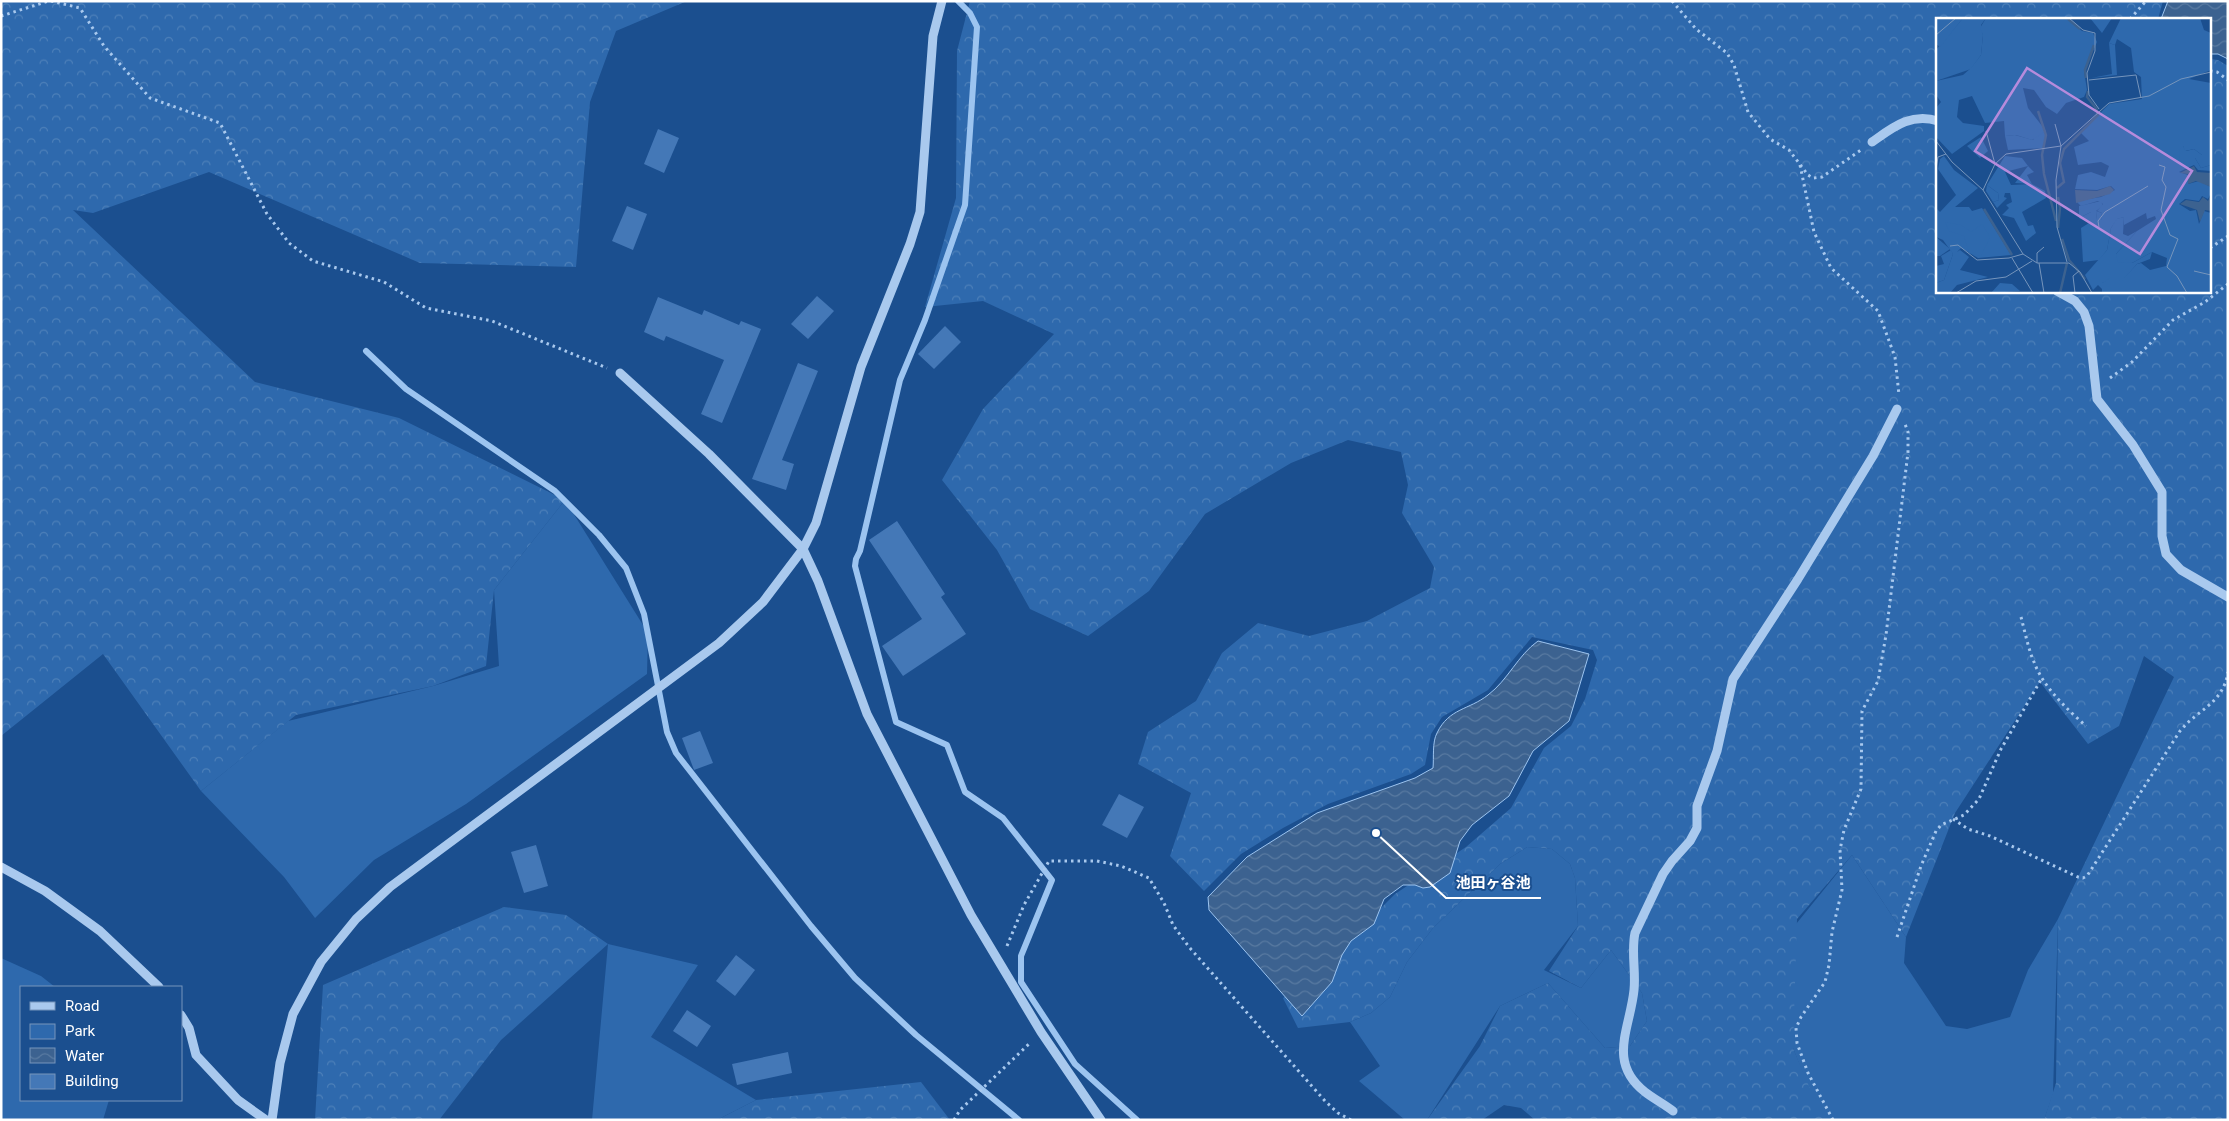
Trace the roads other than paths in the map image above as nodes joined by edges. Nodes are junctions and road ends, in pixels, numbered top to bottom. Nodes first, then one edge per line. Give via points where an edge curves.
1 (942, 1) edge
2 (1936, 121) edge
3 (1872, 142) road end
4 (2059, 292) edge
5 (620, 373) road end
6 (1897, 409) road end
7 (803, 549) junction
8 (2228, 598) edge
9 (1, 867) edge
10 (158, 986) edge
11 (182, 1017) edge
12 (1673, 1111) dead end
13 (266, 1120) edge
14 (272, 1120) edge
15 (1101, 1120) edge

1 - 7 street via 933,36 920,212 861,367 816,523
2 - 3 street via 1907,120
4 - 8 street via 2076,301 2089,326 2097,399 2133,445 2162,492 2162,536 2166,554 2181,570
5 - 7 street via 709,454
6 - 12 street via 1873,456 1733,679 1717,752 1697,806 1698,828 1663,874 1635,933 1634,990 1622,1060 1635,1083
7 - 14 street via 763,602 718,643 390,887 356,919 321,962 293,1014 280,1063
7 - 15 street via 818,581 866,714 971,915 1041,1032
9 - 10 street via 45,891 100,931
11 - 13 street via 189,1028 196,1055 238,1100

